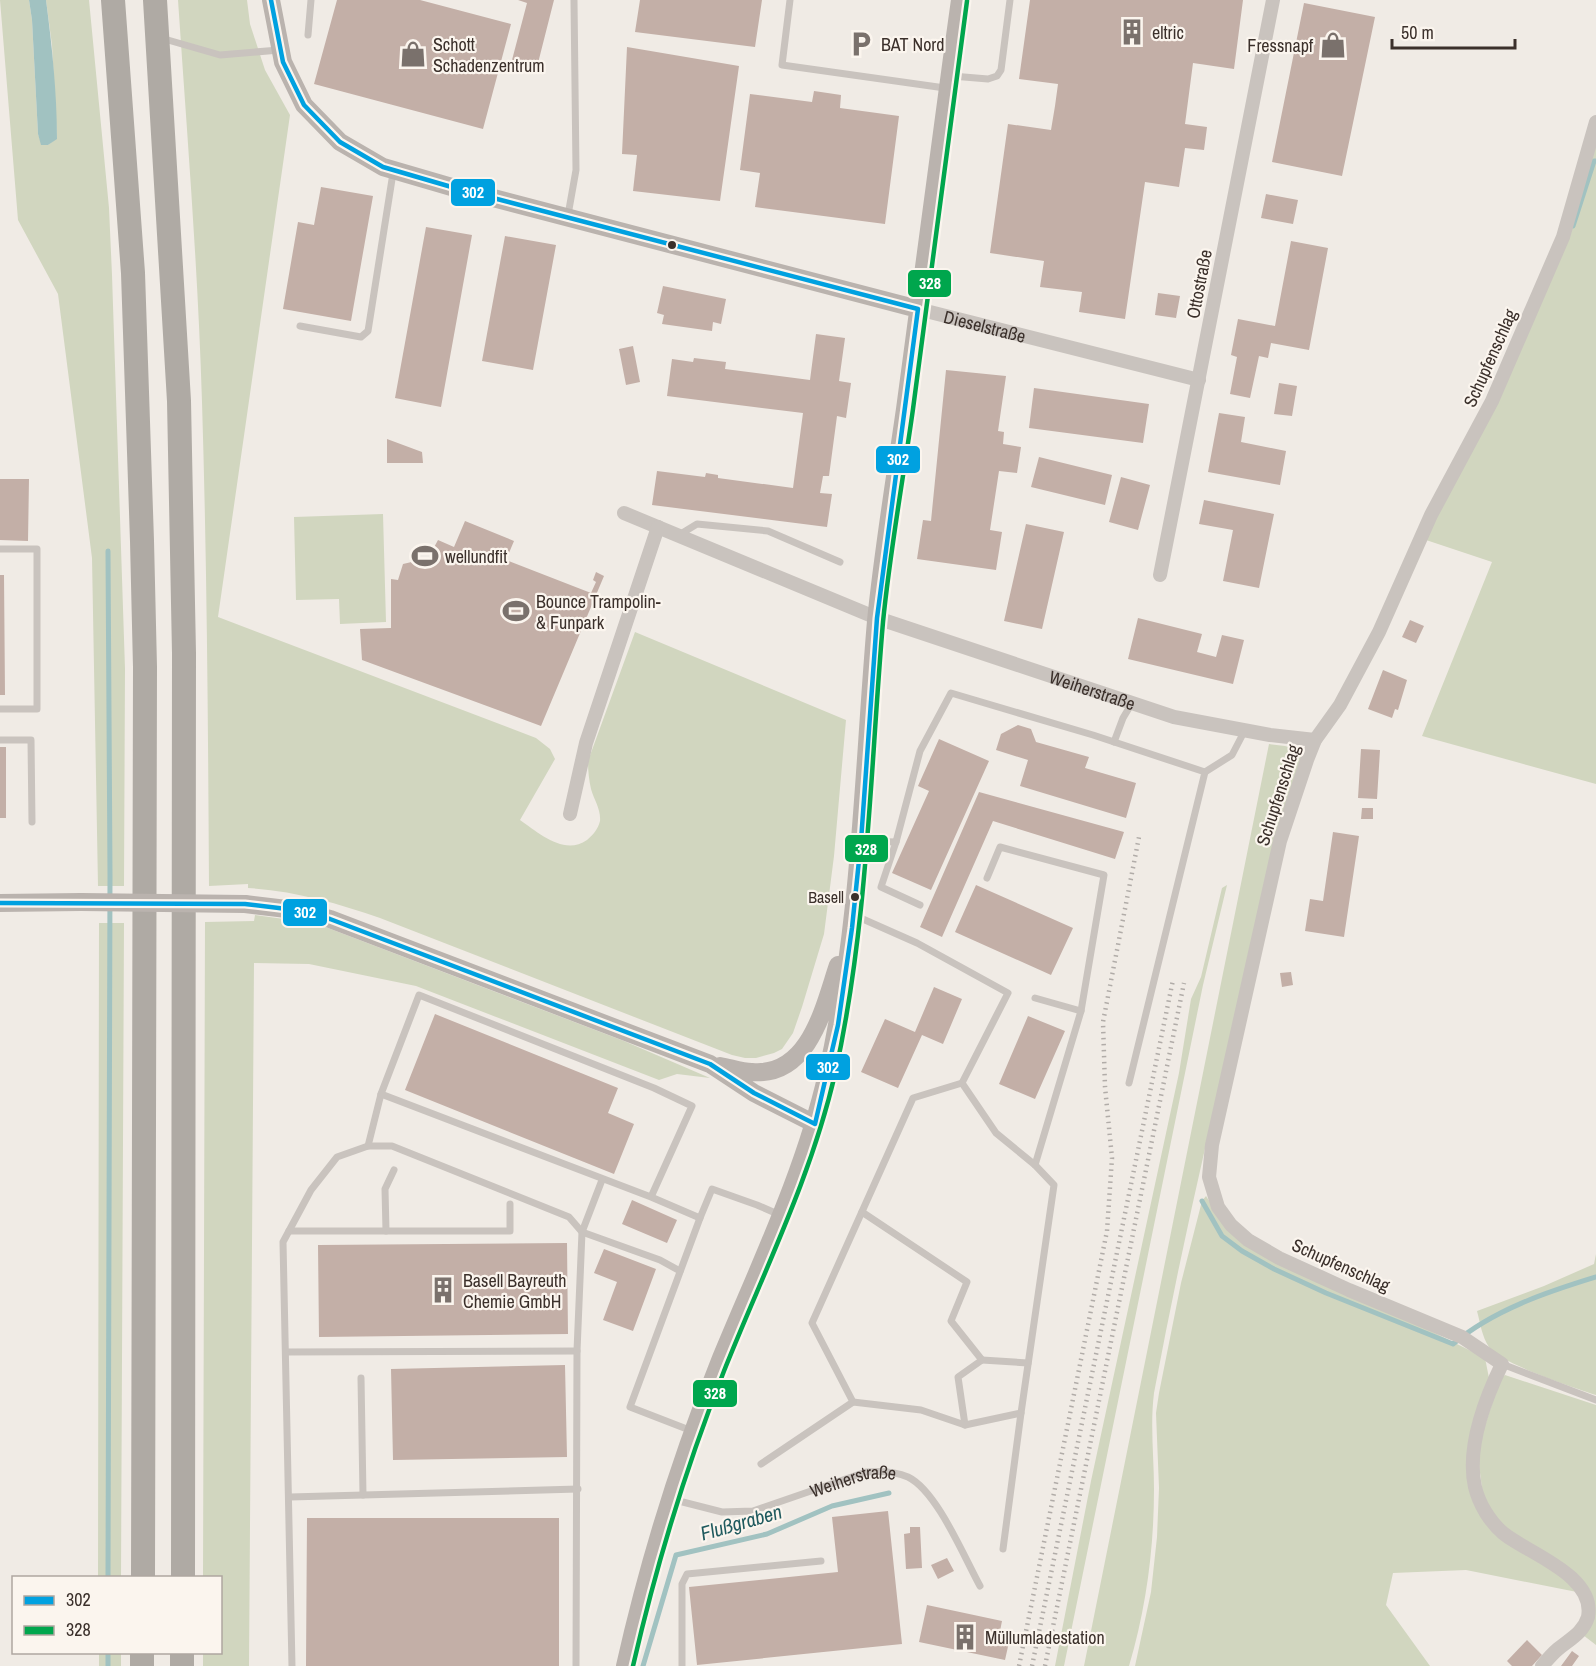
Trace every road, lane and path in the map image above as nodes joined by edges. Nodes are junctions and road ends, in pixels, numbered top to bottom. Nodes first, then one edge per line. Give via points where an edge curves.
1 (113, 0) edge
2 (155, 0) edge
3 (271, 0) edge
4 (311, 0) edge
5 (574, 0) edge
6 (790, 0) edge
7 (960, 0) edge
8 (1011, 0) edge
9 (1273, 0) edge
10 (308, 34) dead end
11 (158, 37) junction
12 (279, 50) junction
13 (949, 82) junction
14 (1596, 122) edge
15 (394, 170) junction
16 (567, 218) junction
17 (918, 309) junction
18 (300, 326) dead end
19 (1198, 380) junction
20 (624, 513) dead end
21 (658, 526) junction
22 (679, 535) junction
23 (0, 549) edge
24 (840, 562) dead end
25 (1160, 575) dead end
26 (877, 618) junction
27 (1132, 703) junction
28 (0, 709) edge
29 (1245, 730) junction
30 (0, 740) edge
31 (1315, 740) junction
32 (1114, 742) junction
33 (1205, 772) junction
34 (570, 814) dead end
35 (32, 822) dead end
36 (861, 841) junction
37 (896, 842) junction
38 (987, 878) dead end
39 (0, 903) edge
40 (920, 906) dead end
41 (852, 922) junction
42 (1035, 998) dead end
43 (1081, 1011) junction
44 (710, 1064) junction
45 (962, 1083) junction
46 (1129, 1083) dead end
47 (381, 1094) junction
48 (815, 1124) junction
49 (368, 1146) junction
50 (1035, 1165) junction
51 (394, 1170) dead end
52 (602, 1180) junction
53 (651, 1197) junction
54 (510, 1204) dead end
55 (862, 1212) junction
56 (780, 1215) junction
57 (700, 1218) junction
58 (386, 1231) junction
59 (289, 1232) junction
60 (582, 1232) junction
61 (680, 1271) junction
62 (577, 1351) junction
63 (286, 1352) junction
64 (982, 1360) junction
65 (1028, 1363) junction
66 (1502, 1364) junction
67 (361, 1378) dead end
68 (1596, 1400) edge
69 (853, 1402) junction
70 (1021, 1413) junction
71 (965, 1425) junction
72 (695, 1432) junction
73 (761, 1464) dead end
74 (578, 1489) junction
75 (363, 1495) junction
76 (290, 1497) junction
77 (671, 1500) junction
78 (1003, 1549) dead end
79 (821, 1561) dead end
80 (142, 1576) edge
81 (183, 1576) edge
82 (980, 1586) dead end
83 (292, 1666) edge
84 (576, 1666) edge
85 (625, 1666) edge
86 (682, 1666) edge
87 (1542, 1666) edge

1 - 80 highway via 133,273 143,587
2 - 11 highway
3 - 12 street, Dieselstraße
4 - 10 lane
5 - 16 lane via 576,170
6 - 13 lane via 782,66
7 - 13 street
8 - 13 lane via 997,76
9 - 19 street, Ottostraße
11 - 12 lane via 220,55
11 - 81 highway via 179,401 184,653
12 - 15 street, Dieselstraße via 304,105 340,142
13 - 17 street
14 - 31 street, Schupfenschlag via 1563,237 1492,401 1431,515 1380,632 1340,705
15 - 16 street, Dieselstraße
15 - 18 lane via 368,331 362,337
16 - 17 street, Dieselstraße
17 - 19 street, Dieselstraße
17 - 26 street
19 - 25 street, Ottostraße
20 - 21 street, Weiherstraße
21 - 22 street, Weiherstraße
21 - 34 street via 586,743
22 - 24 lane via 697,524 768,531
22 - 26 street, Weiherstraße
23 - 28 lane via 37,549 37,709
26 - 27 street, Weiherstraße
26 - 36 street
27 - 29 street, Weiherstraße via 1174,717
27 - 32 lane
29 - 31 street, Weiherstraße
29 - 33 lane via 1232,755
30 - 35 lane via 31,740
31 - 66 street, Schupfenschlag via 1280,841 1212,1145 1208,1168 1212,1190 1218,1207 1248,1240 1349,1290 1462,1337
32 - 33 lane
32 - 37 lane via 951,693 920,751
33 - 46 lane
36 - 37 lane
36 - 41 street
37 - 40 lane via 881,887
38 - 43 lane via 1000,847 1104,875
39 - 44 street, bridge via 245,904 295,910 372,934
41 - 44 street via 805,1049 778,1069 766,1072
41 - 45 lane via 917,943 1008,993
41 - 48 street via 838,1025
42 - 43 lane
43 - 50 lane
44 - 48 street via 754,1093
45 - 50 lane via 996,1133
45 - 55 lane via 913,1098
47 - 49 lane
47 - 52 lane
47 - 53 lane via 418,995 692,1106
48 - 56 street
49 - 59 lane via 337,1157 311,1190
49 - 60 lane via 392,1146 558,1212 569,1217
50 - 65 lane via 1054,1185
51 - 58 lane via 385,1189
52 - 53 lane
52 - 60 lane
53 - 57 lane
54 - 58 lane via 510,1231
55 - 64 lane via 967,1282 951,1321
55 - 69 lane via 812,1323
56 - 57 lane via 712,1189
56 - 72 street via 717,1367
57 - 61 lane
58 - 59 lane
59 - 63 lane via 283,1242
60 - 61 lane
60 - 62 lane
61 - 72 lane via 630,1407
62 - 63 lane
62 - 74 lane
63 - 76 lane
64 - 65 lane
64 - 71 lane via 958,1377
65 - 70 lane
66 - 68 lane, Schupfenschlag
66 - 87 street via 1492,1384 1474,1447 1472,1468 1481,1505 1508,1537 1577,1578 1589,1603 1589,1616 1578,1635
67 - 75 lane
69 - 71 lane via 921,1410
69 - 73 lane
70 - 71 lane
70 - 78 lane
72 - 77 street
74 - 75 lane
74 - 84 lane
75 - 76 lane
76 - 83 lane
77 - 82 lane, Weiherstraße via 722,1512 753,1511 866,1472 895,1473 919,1485 938,1507
77 - 85 street
79 - 86 lane via 687,1574 682,1584

